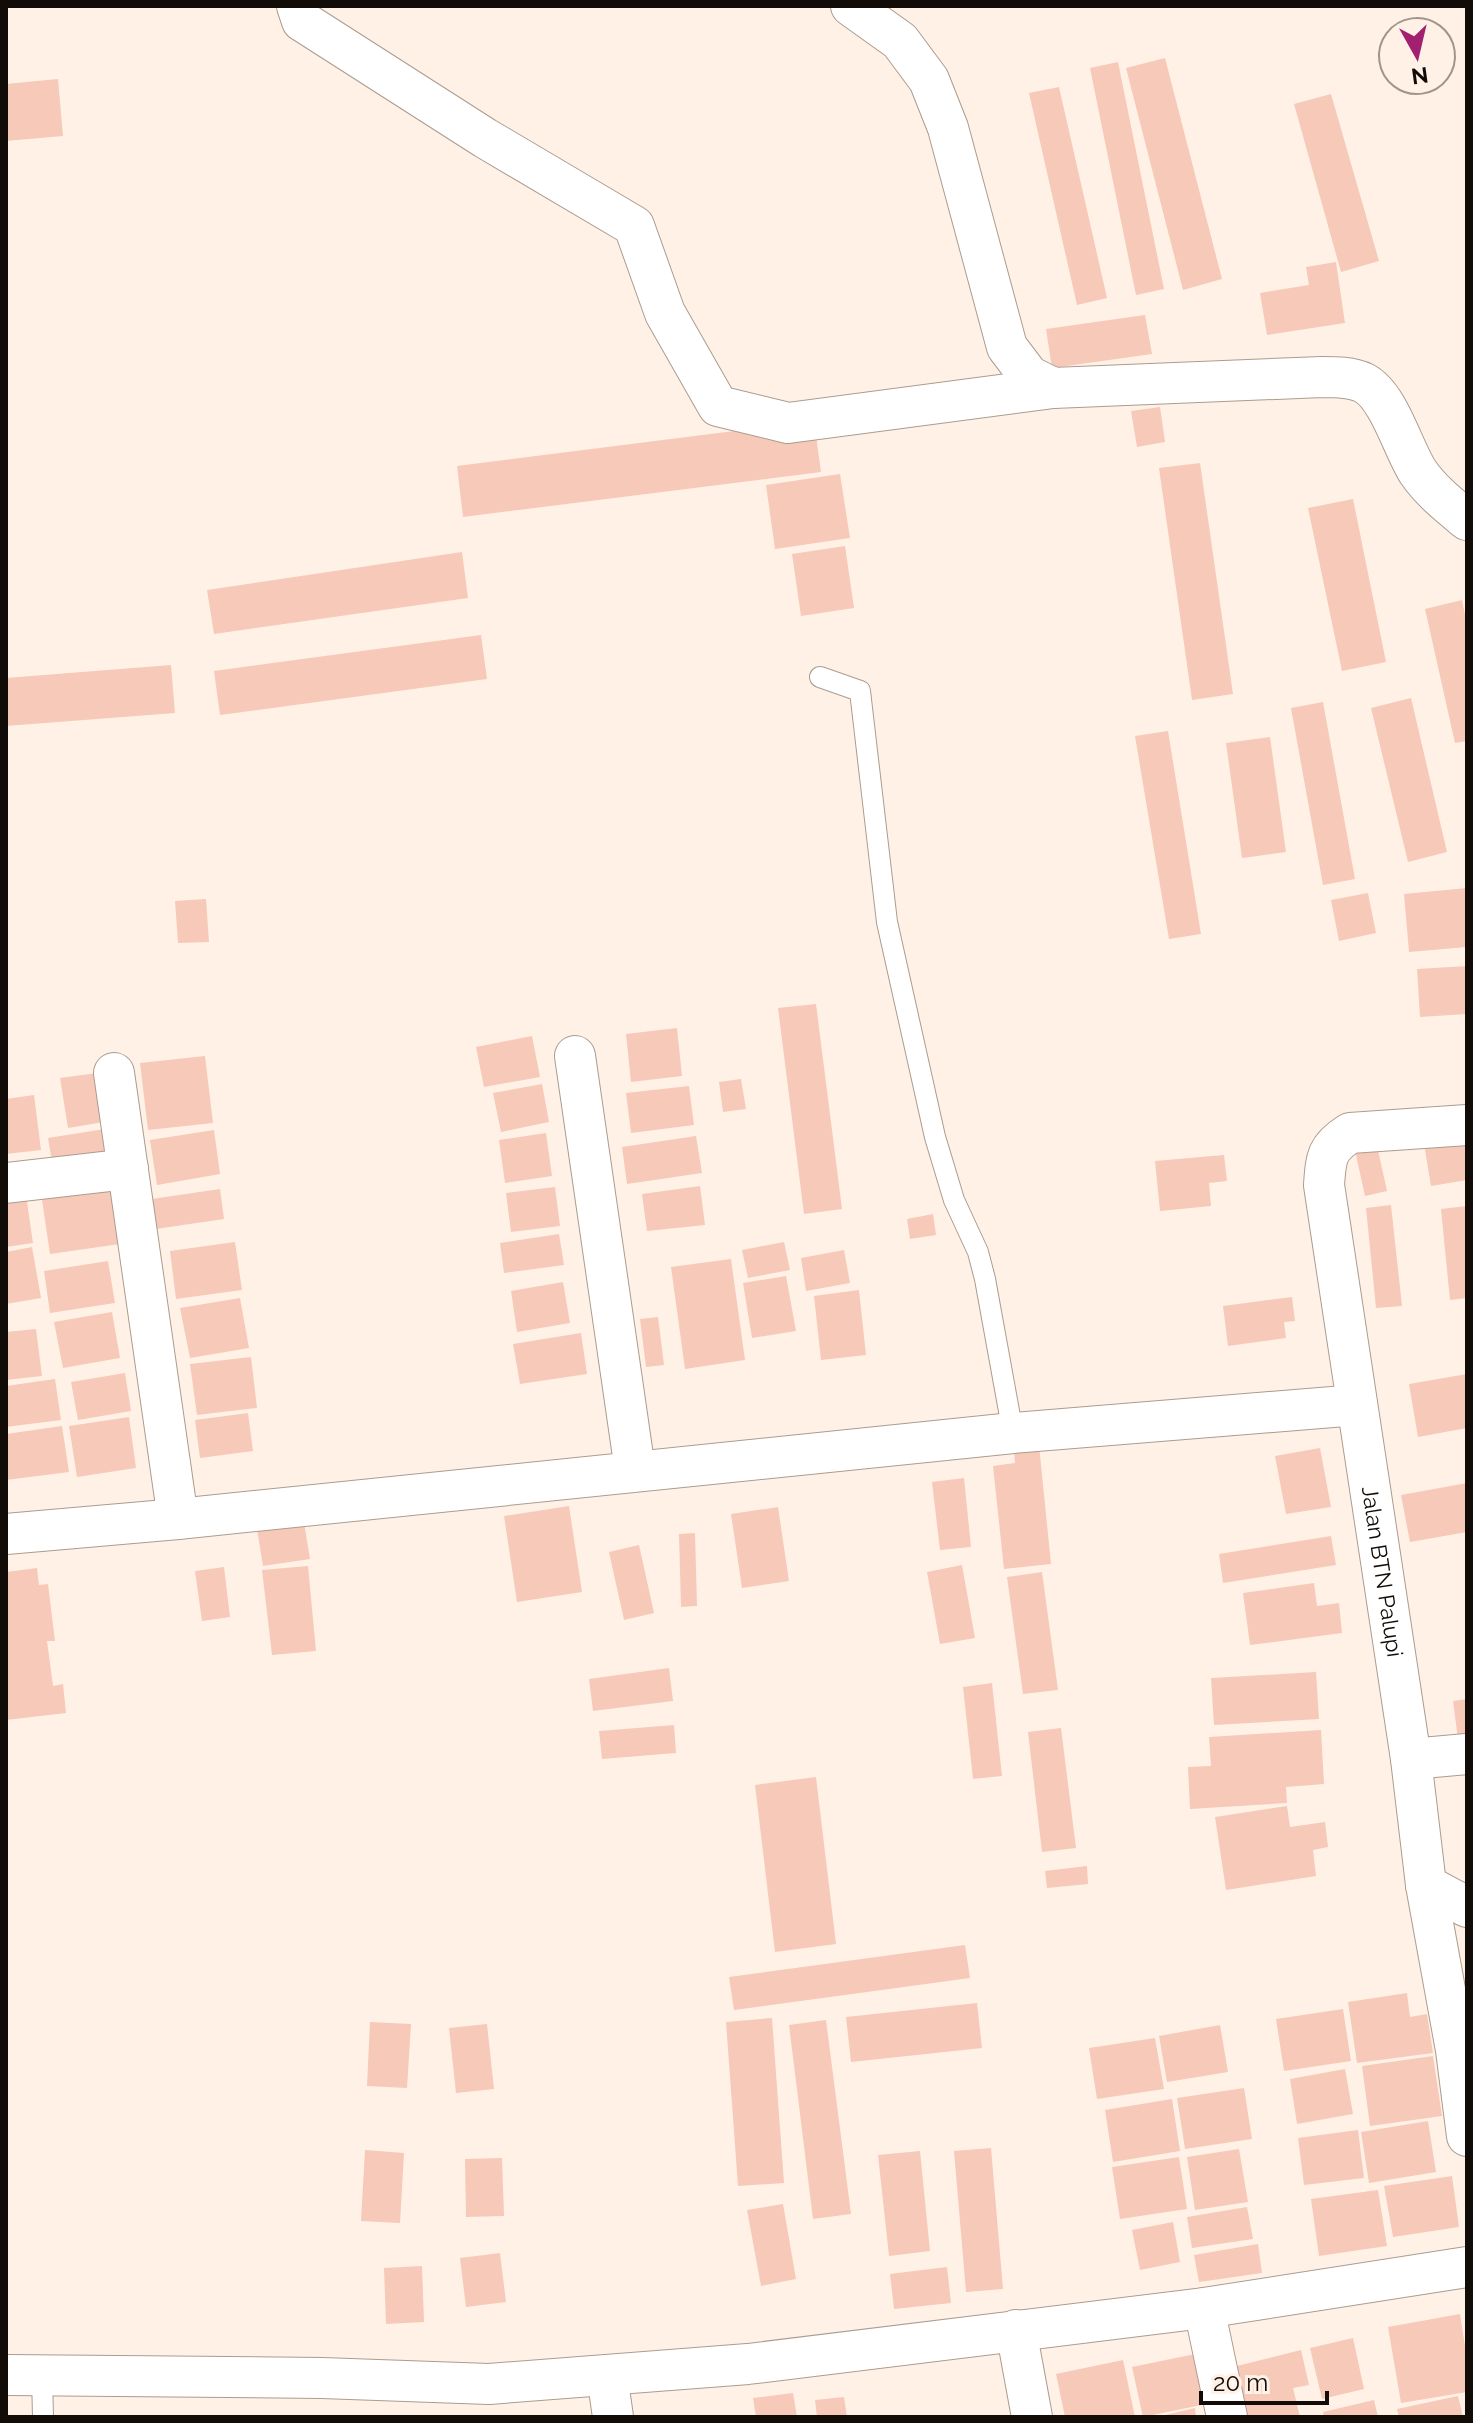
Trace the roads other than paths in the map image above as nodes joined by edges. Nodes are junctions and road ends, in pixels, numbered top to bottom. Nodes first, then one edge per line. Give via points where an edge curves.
1 (297, 6) edge
2 (851, 6) edge
3 (1053, 388) junction
4 (1467, 520) edge
5 (820, 677) dead end
6 (575, 1056) dead end
7 (114, 1073) dead end
8 (1467, 1125) edge
9 (128, 1169) junction
10 (6, 1183) edge
11 (1357, 1405) junction
12 (1013, 1433) junction
13 (635, 1470) junction
14 (178, 1519) junction
15 (6, 1534) edge
16 (1467, 1754) edge
17 (1411, 1759) junction
18 (1426, 1885) junction
19 (1467, 1907) edge
20 (1462, 2053) edge
21 (1467, 2136) edge
22 (1467, 2267) edge
23 (1204, 2308) junction
24 (1016, 2330) junction
25 (24, 2375) edge
26 (607, 2375) junction
27 (43, 2417) edge
28 (613, 2417) edge
29 (1032, 2417) edge
30 (1227, 2417) edge

1 - 3 street via 302,21 634,226 665,313 718,406 788,423
2 - 3 street via 900,41 929,80 948,128 1007,347 1029,376
3 - 4 street via 1322,377 1366,383 1385,404 1419,474
5 - 12 lane via 860,691 887,922 935,1137 985,1279
6 - 13 street
7 - 9 street
8 - 11 street, Jalan BTN Palupi via 1350,1133 1333,1143 1326,1159 1324,1185
9 - 10 street
9 - 14 street
11 - 12 street
11 - 17 street, Jalan BTN Palupi
12 - 13 street
13 - 14 street
14 - 15 street
16 - 17 street
17 - 18 street, Jalan BTN Palupi
18 - 19 street
18 - 20 street, Jalan BTN Palupi
20 - 21 street, Jalan BTN Palupi
22 - 23 street
23 - 24 street
23 - 30 street
24 - 26 street via 748,2364
24 - 29 street
25 - 26 street via 489,2384
25 - 27 lane
26 - 28 street

